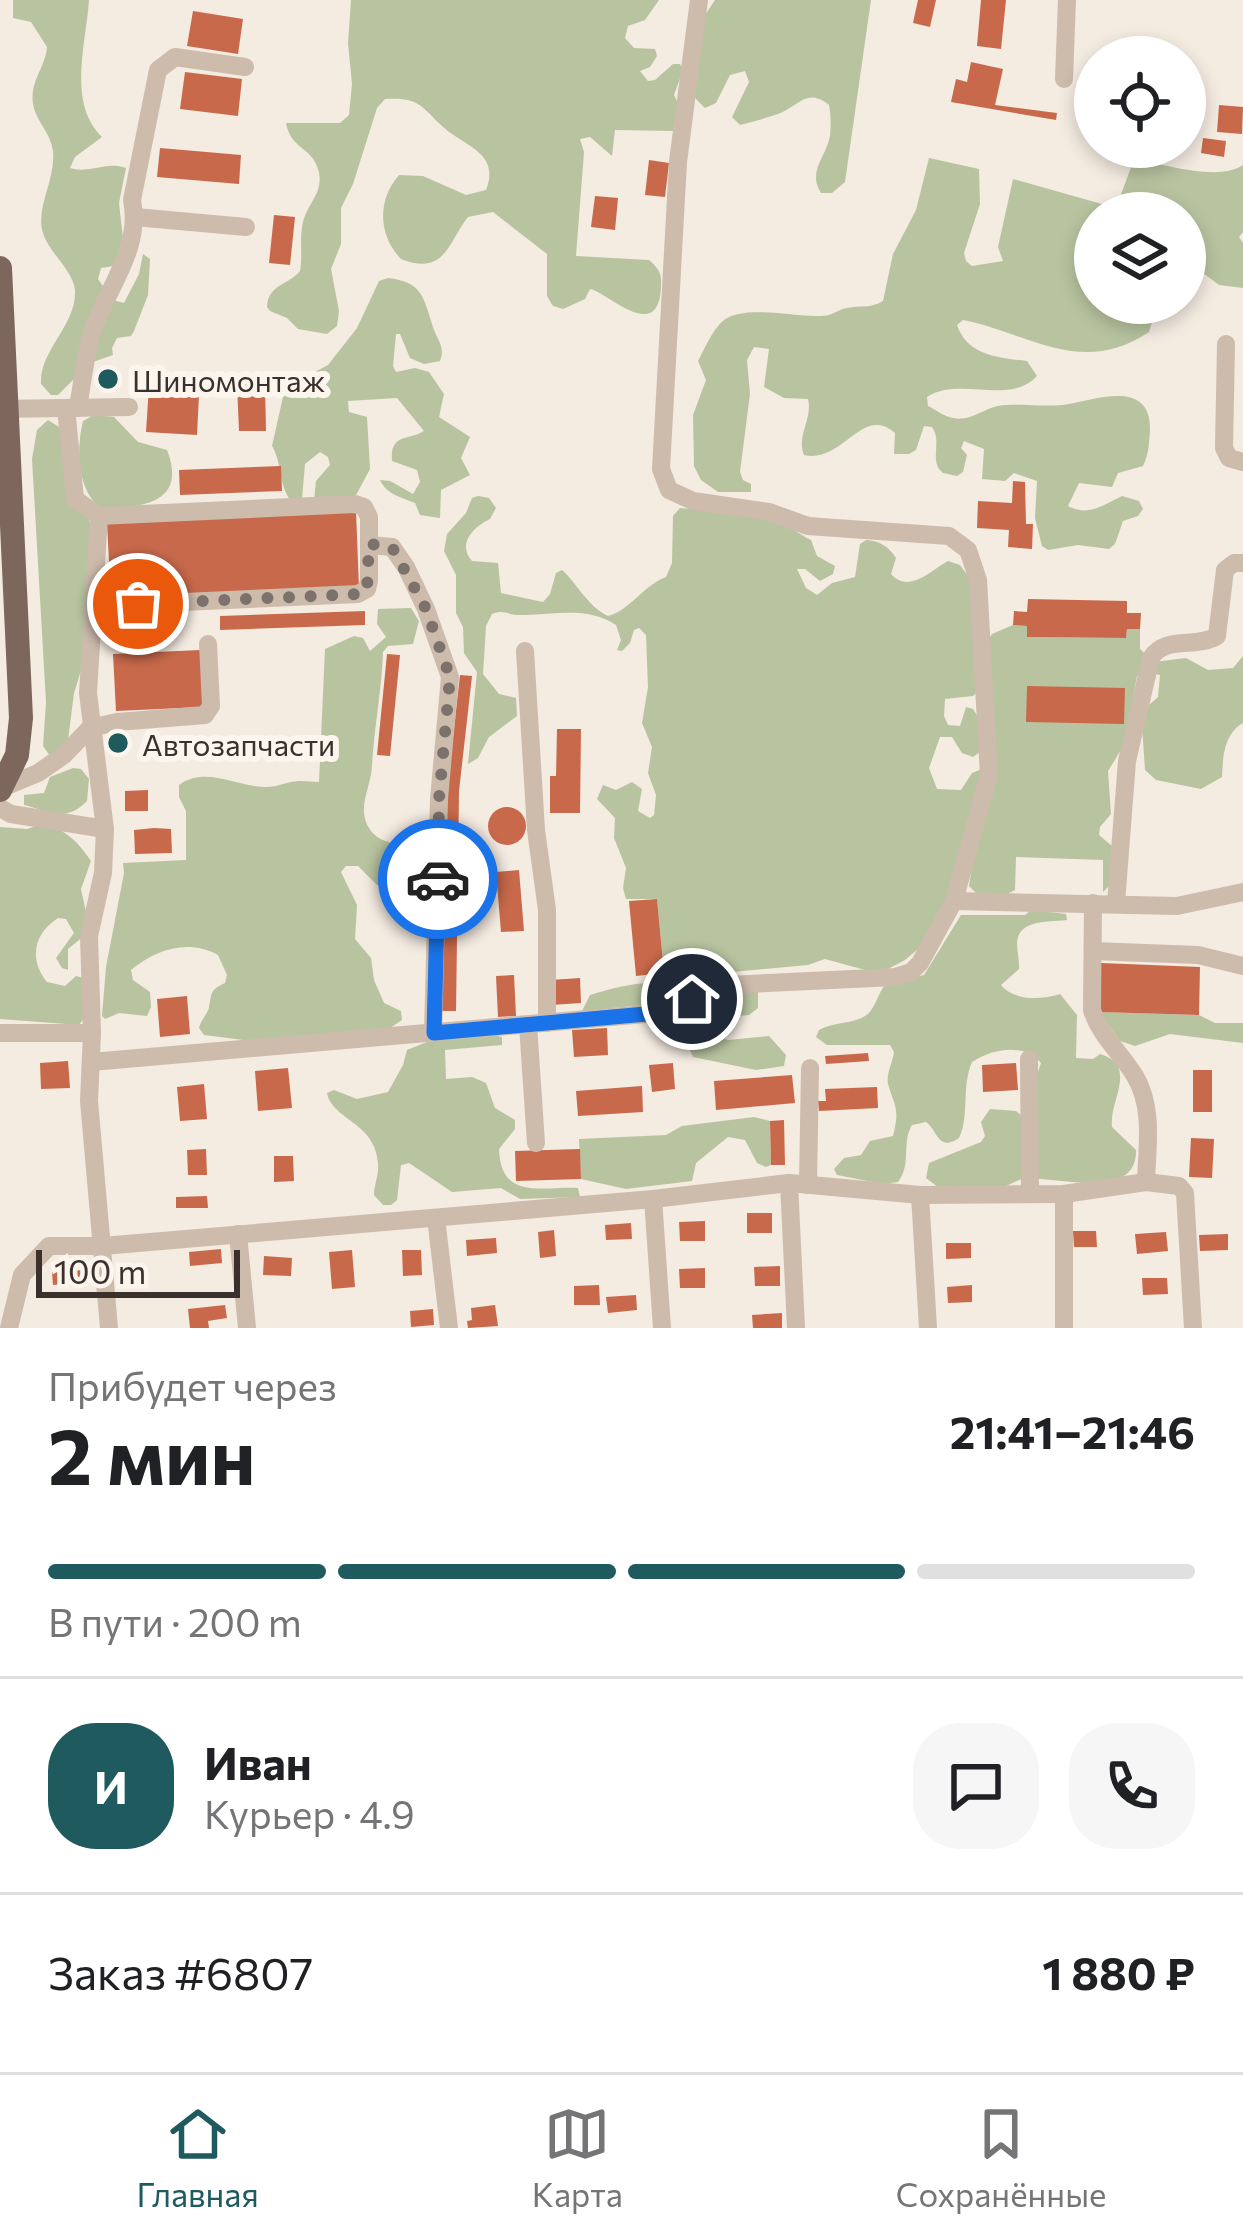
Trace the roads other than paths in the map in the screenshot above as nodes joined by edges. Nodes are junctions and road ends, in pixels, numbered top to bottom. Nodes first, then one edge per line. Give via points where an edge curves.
1 (699, 0) edge
2 (1067, 0) edge
3 (245, 67) dead end
4 (1064, 79) dead end
5 (136, 217) junction
6 (246, 226) dead end
7 (0, 268) edge
8 (1226, 344) dead end
9 (129, 407) dead end
10 (72, 408) junction
11 (3, 409) edge
12 (1243, 462) edge
13 (99, 516) junction
14 (369, 544) junction
15 (1243, 563) edge
16 (94, 606) junction
17 (208, 644) dead end
18 (525, 651) dead end
19 (90, 728) junction
20 (1, 789) edge
21 (0, 808) edge
22 (105, 829) junction
23 (1243, 892) edge
24 (954, 901) junction
25 (1093, 903) junction
26 (1116, 903) junction
27 (1093, 951) junction
28 (1243, 966) edge
29 (537, 1024) junction
30 (0, 1033) edge
31 (92, 1033) junction
32 (434, 1033) junction
33 (1029, 1059) dead end
34 (91, 1062) junction
35 (810, 1068) dead end
36 (536, 1143) dead end
37 (1145, 1182) junction
38 (798, 1184) junction
39 (1064, 1194) junction
40 (920, 1195) junction
41 (1030, 1195) junction
42 (652, 1199) junction
43 (436, 1218) junction
44 (238, 1234) junction
45 (103, 1246) junction
46 (9, 1328) edge
47 (109, 1328) edge
48 (247, 1328) edge
49 (449, 1328) edge
50 (662, 1328) edge
51 (796, 1328) edge
52 (928, 1328) edge
53 (1064, 1328) edge
54 (1193, 1328) edge

1 - 24 street via 678,162 661,469 669,490 692,501 808,526 950,536 968,550 978,580 989,775
2 - 4 street
3 - 5 street via 175,57 158,70 132,200
5 - 6 street
5 - 10 street
7 - 11 main road
8 - 12 street via 1224,448
9 - 10 street
10 - 11 street
10 - 13 street via 75,499
11 - 20 main road via 21,718
13 - 14 street via 355,504 369,517
13 - 16 street
14 - 16 street via 369,581 358,594
14 - 32 street via 392,547 406,567 450,677
15 - 26 street via 1226,570 1217,636 1171,644 1151,658 1127,761
16 - 19 street
17 - 19 street via 205,715
18 - 29 street via 548,910
19 - 20 street via 38,773
19 - 22 street
21 - 22 street
22 - 31 street via 89,936
23 - 26 street via 1177,906
24 - 25 street
24 - 29 street via 920,963 895,977 727,985 657,1013
25 - 26 street
25 - 27 street
27 - 28 street via 1198,955
27 - 37 street via 1092,1010 1138,1080 1149,1121
29 - 32 street
29 - 36 street
30 - 31 street
31 - 34 street
32 - 34 street
33 - 41 street
34 - 45 street
35 - 38 street
37 - 39 street
37 - 54 street via 1186,1193
38 - 40 street
38 - 42 street
38 - 51 street
39 - 41 street
39 - 53 street
40 - 41 street
40 - 52 street
42 - 43 street
42 - 50 street
43 - 44 street
43 - 49 street
44 - 45 street
44 - 48 street
45 - 46 street via 49,1246 22,1275
45 - 47 street

